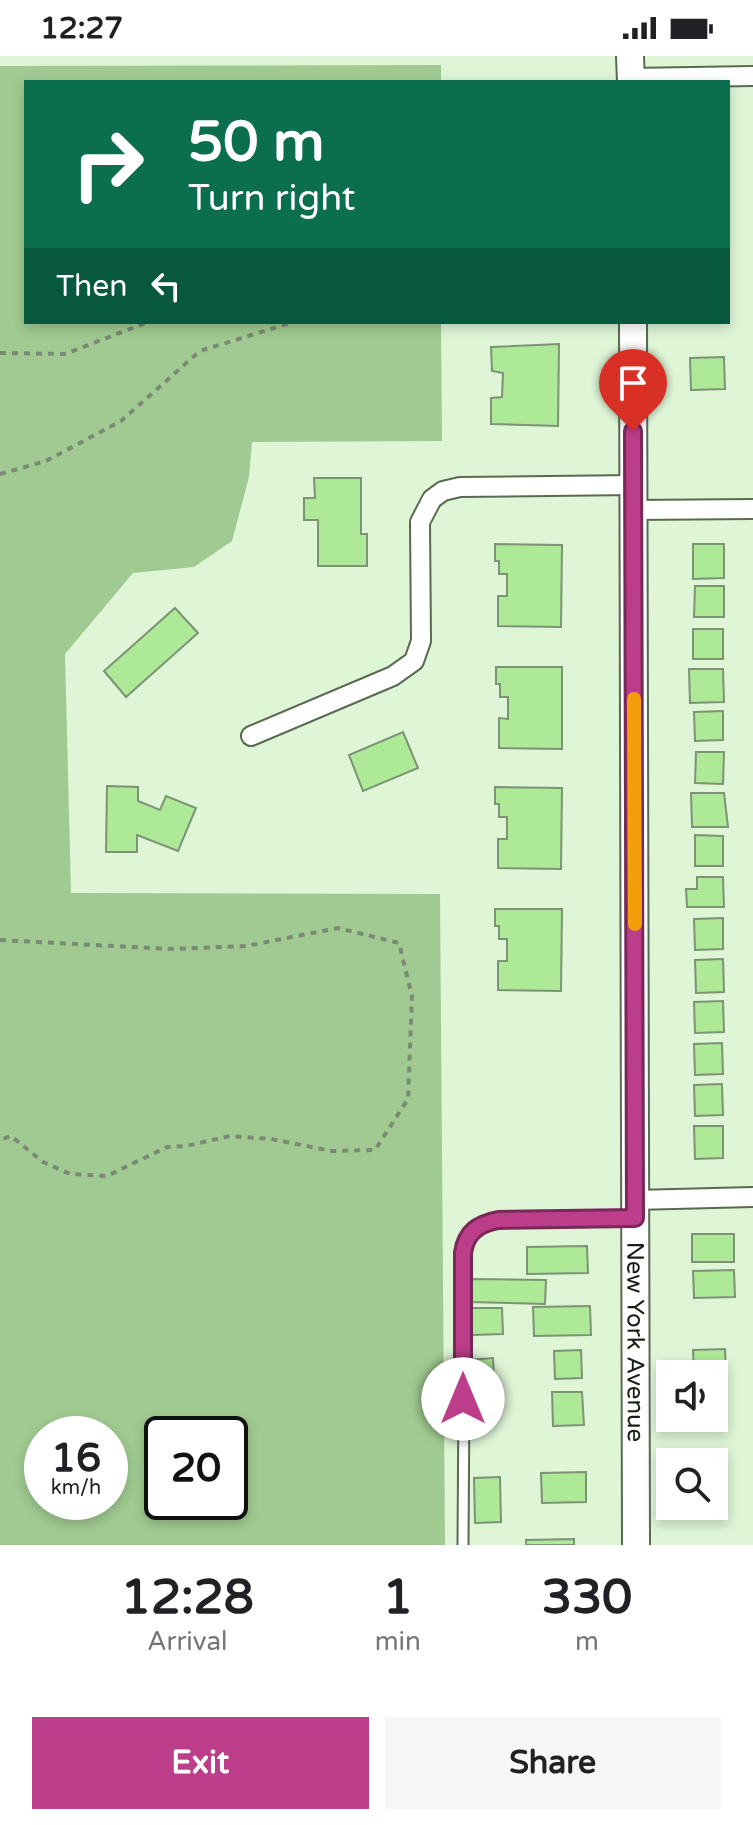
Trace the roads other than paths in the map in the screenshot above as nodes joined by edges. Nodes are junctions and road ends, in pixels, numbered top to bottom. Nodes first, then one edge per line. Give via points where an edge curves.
1 (631, 72) edge
2 (753, 76) edge
3 (633, 324) edge
4 (634, 498) junction
5 (753, 509) edge
6 (251, 736) dead end
7 (753, 1197) edge
8 (635, 1209) junction
9 (463, 1545) edge
10 (636, 1545) edge

1 - 2 street
3 - 4 street, New York Avenue
4 - 5 street
4 - 6 street via 460,487 443,491 432,499 420,522 421,641 414,661 393,676
4 - 8 street, New York Avenue
7 - 8 street
8 - 9 lane via 498,1220 472,1230 465,1242
8 - 10 street, New York Avenue

